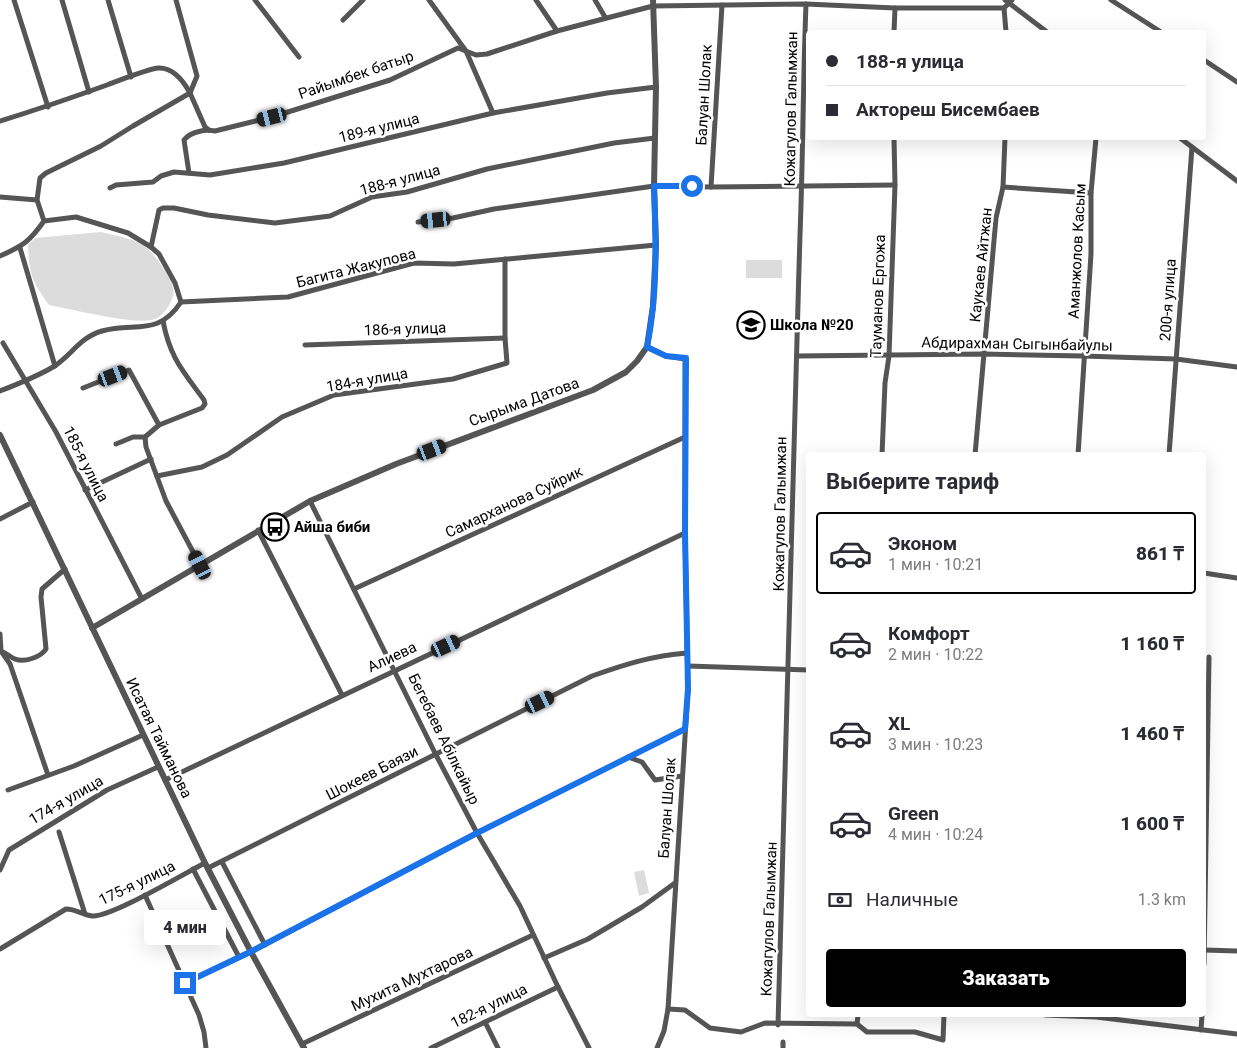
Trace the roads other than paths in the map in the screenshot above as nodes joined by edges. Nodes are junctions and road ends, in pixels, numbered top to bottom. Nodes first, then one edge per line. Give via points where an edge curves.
1 (14, 0) edge
2 (62, 0) edge
3 (108, 0) edge
4 (176, 0) edge
5 (256, 0) edge
6 (363, 0) edge
7 (429, 0) edge
8 (536, 0) edge
9 (595, 0) edge
10 (1111, 0) edge
11 (1009, 1) edge
12 (653, 3) edge
13 (806, 4) junction
14 (722, 5) junction
15 (895, 8) junction
16 (1004, 8) junction
17 (605, 17) junction
18 (343, 20) dead end
19 (894, 30) edge
20 (1006, 30) edge
21 (1045, 30) edge
22 (1158, 30) edge
23 (557, 31) junction
24 (466, 51) junction
25 (298, 56) dead end
26 (1206, 61) edge
27 (131, 76) junction
28 (1237, 82) edge
29 (656, 87) junction
30 (88, 92) junction
31 (190, 93) junction
32 (48, 107) junction
33 (493, 113) junction
34 (0, 121) edge
35 (209, 130) junction
36 (655, 138) junction
37 (894, 140) edge
38 (1004, 140) edge
39 (1096, 140) edge
40 (1183, 140) edge
41 (1192, 147) junction
42 (189, 173) junction
43 (1237, 181) edge
44 (895, 185) junction
45 (654, 186) junction
46 (802, 186) junction
47 (712, 187) junction
48 (110, 188) dead end
49 (1003, 188) junction
50 (1091, 193) junction
51 (0, 197) edge
52 (37, 200) junction
53 (44, 221) junction
54 (418, 222) dead end
55 (656, 245) junction
56 (151, 247) junction
57 (20, 248) junction
58 (0, 256) edge
59 (506, 259) junction
60 (181, 302) junction
61 (163, 321) junction
62 (505, 338) junction
63 (3, 343) dead end
64 (305, 345) dead end
65 (647, 347) junction
66 (984, 354) junction
67 (797, 356) junction
68 (889, 356) junction
69 (1083, 356) junction
70 (1176, 359) junction
71 (54, 366) junction
72 (1237, 367) edge
73 (25, 381) junction
74 (82, 388) dead end
75 (0, 391) edge
76 (159, 425) junction
77 (0, 435) edge
78 (145, 437) junction
79 (685, 437) junction
80 (116, 444) dead end
81 (882, 452) edge
82 (975, 452) edge
83 (1078, 452) edge
84 (1169, 452) edge
85 (151, 459) junction
86 (157, 476) junction
87 (85, 490) junction
88 (310, 501) junction
89 (33, 502) junction
90 (0, 519) edge
91 (258, 530) junction
92 (685, 533) junction
93 (200, 565) junction
94 (64, 569) junction
95 (1206, 573) edge
96 (1237, 578) edge
97 (354, 589) junction
98 (142, 599) junction
99 (92, 628) junction
100 (0, 634) edge
101 (1, 651) edge
102 (687, 653) junction
103 (1209, 657) dead end
104 (688, 666) junction
105 (789, 669) junction
106 (395, 670) junction
107 (806, 670) edge
108 (342, 695) junction
109 (685, 729) junction
110 (143, 735) junction
111 (436, 755) junction
112 (628, 757) junction
113 (158, 767) junction
114 (48, 775) junction
115 (682, 776) junction
116 (164, 780) junction
117 (8, 790) dead end
118 (59, 832) dead end
119 (477, 833) junction
120 (1206, 833) edge
121 (222, 862) junction
122 (207, 865) junction
123 (193, 869) junction
124 (0, 870) edge
125 (675, 883) junction
126 (145, 895) junction
127 (85, 914) junction
128 (533, 935) junction
129 (265, 945) junction
130 (0, 949) edge
131 (1206, 950) edge
132 (1237, 951) edge
133 (250, 952) junction
134 (239, 957) junction
135 (544, 958) junction
136 (185, 983) junction
137 (558, 987) junction
138 (668, 1008) junction
139 (858, 1017) edge
140 (944, 1017) edge
141 (1096, 1017) edge
142 (1202, 1017) edge
143 (485, 1022) junction
144 (857, 1024) junction
145 (778, 1025) junction
146 (1201, 1030) junction
147 (1237, 1034) edge
148 (783, 1042) dead end
149 (303, 1046) edge
150 (206, 1048) edge
151 (431, 1048) edge
152 (498, 1048) edge
153 (588, 1048) edge
154 (657, 1048) edge
155 (783, 1048) edge

1 - 32 street
2 - 30 street
3 - 27 street
4 - 31 street via 197,76
5 - 25 street
6 - 18 street
7 - 24 street
8 - 23 street
9 - 17 street
10 - 22 street
11 - 16 street
11 - 21 street
12 - 14 street, Райымбек батыр
12 - 17 street, Райымбек батыр
12 - 29 street, Сырыма Датова
13 - 14 street, Райымбек батыр
13 - 15 street, Райымбек батыр
13 - 46 street, Кожагулов Галымжан
14 - 47 street, Балуан Шолак
15 - 16 street, Райымбек батыр
15 - 19 street
16 - 20 street
17 - 23 street, Райымбек батыр
23 - 24 street, Райымбек батыр via 487,54 476,55
24 - 33 street
24 - 35 street, Райымбек батыр via 452,50 390,80 272,117
26 - 28 street
27 - 30 street
27 - 31 street via 159,68 170,71 182,80
29 - 33 street, 189-я улица
29 - 36 street, Сырыма Датова
30 - 32 street
31 - 35 street
31 - 52 street via 40,178
32 - 34 street
33 - 42 street, 189-я улица via 284,162 210,175
35 - 42 street, Райымбек батыр via 191,134 184,140
36 - 45 street, Сырыма Датова
36 - 56 street, 188-я улица via 614,143 487,170 372,198 330,216 275,223 163,208 159,210
37 - 44 street, Тауманов Ергожа
38 - 49 street, Каукаев Айтжан
39 - 50 street, Аманжолов Касым
40 - 41 street
41 - 43 street
41 - 70 street, 200-я улица
42 - 48 street, 189-я улица via 174,172 153,182 116,184
44 - 46 street
44 - 68 street, Тауманов Ергожа
45 - 47 street
45 - 54 street
45 - 55 street, Сырыма Датова
46 - 47 street
46 - 67 street, Кожагулов Галымжан
49 - 50 street
49 - 66 street, Каукаев Айтжан via 996,218
50 - 69 street, Аманжолов Касым via 1091,254
51 - 52 street
52 - 53 street
53 - 56 street via 76,217 128,234
53 - 57 street
55 - 59 street, Багита Жакупова
55 - 65 street, Сырыма Датова
56 - 60 street via 159,254
57 - 58 street
57 - 71 street
59 - 60 street, Багита Жакупова via 454,264 414,263 288,298
59 - 62 street
60 - 61 street
61 - 71 street via 101,331 77,344
61 - 76 street via 174,358 205,404
62 - 64 street, 186-я улица
62 - 86 street, 184-я улица via 507,363 453,379 334,395 282,417 227,455 202,467
63 - 73 street, 185-я улица
65 - 79 street, Балуан Шолак via 666,356 686,358
65 - 88 street, Сырыма Датова via 626,372 593,390 396,464
66 - 68 street, Абдирахман Сыгынбайулы
66 - 69 street, Абдирахман Сыгынбайулы
66 - 82 street, Каукаев Айтжан
67 - 68 street, Абдирахман Сыгынбайулы
67 - 105 street, Кожагулов Галымжан
68 - 81 street, Тауманов Ергожа
69 - 70 street, Абдирахман Сыгынбайулы
69 - 83 street, Аманжолов Касым
70 - 72 street, Абдирахман Сыгынбайулы
70 - 84 street, 200-я улица
71 - 73 street
73 - 75 street
73 - 87 street, 185-я улица via 56,432
74 - 76 street via 129,370
76 - 78 street
77 - 89 street, Исатая Тайманова
78 - 80 street via 133,437
78 - 85 street
79 - 92 street, Балуан Шолак
79 - 97 street, Самарханова Суйрик
85 - 86 street
85 - 87 street
86 - 93 street via 166,501
87 - 98 street, 185-я улица
88 - 91 street, Сырыма Датова
88 - 97 street, Бегебаев Абілкайыр
89 - 90 street
89 - 94 street, Исатая Тайманова
91 - 93 street, Сырыма Датова
91 - 108 street
92 - 102 street, Балуан Шолак
92 - 106 street, Алиева
93 - 98 street, Сырыма Датова
94 - 99 street, Исатая Тайманова
94 - 101 street via 42,590 46,649 43,653 20,660
95 - 96 street
97 - 106 street, Бегебаев Абілкайыр
98 - 99 street, Сырыма Датова
99 - 110 street, Исатая Тайманова
100 - 101 street
101 - 114 street via 10,664
102 - 104 street, Балуан Шолак
102 - 111 street, Шокеев Баязи via 659,655 592,676
103 - 120 street
104 - 105 street
104 - 109 street, Балуан Шолак
105 - 107 street
105 - 145 street, Кожагулов Галымжан
106 - 108 street, Алиева
106 - 111 street, Бегебаев Абілкайыр
108 - 116 street, Алиева
109 - 112 street
109 - 115 street, Балуан Шолак
110 - 113 street, Исатая Тайманова
110 - 114 street
111 - 119 street, Бегебаев Абілкайыр
111 - 121 street, Шокеев Баязи
112 - 115 street via 642,762 655,780
112 - 119 street
113 - 116 street, Исатая Тайманова
113 - 124 street, 174-я улица via 107,790 9,850
114 - 117 street
115 - 125 street, Балуан Шолак
116 - 122 street, Исатая Тайманова
118 - 127 street
119 - 128 street, Бегебаев Абілкайыр via 520,906
119 - 129 street
121 - 122 street, Шокеев Баязи
121 - 129 street
122 - 123 street, 175-я улица
122 - 133 street, Исатая Тайманова
123 - 126 street, 175-я улица
123 - 134 street
125 - 135 street via 588,939
125 - 138 street, Балуан Шолак
126 - 127 street, 175-я улица via 102,915
126 - 136 street
127 - 130 street, 175-я улица via 66,909
128 - 135 street, Бегебаев Абілкайыр
128 - 149 street, Мухита Мухтарова
129 - 133 street
131 - 132 street
133 - 134 street
133 - 149 street, Исатая Тайманова
134 - 136 street
135 - 137 street, Бегебаев Абілкайыр
136 - 150 street via 199,1015
137 - 143 street, 182-я улица
137 - 153 street, Бегебаев Абілкайыр
138 - 145 street via 684,1010 710,1028 728,1031 741,1032 766,1024
138 - 154 street, Балуан Шолак
139 - 144 street
140 - 144 street via 943,1040 915,1032 867,1032
141 - 146 street
142 - 146 street
143 - 151 street, 182-я улица
143 - 152 street
144 - 145 street
146 - 147 street
148 - 155 street

